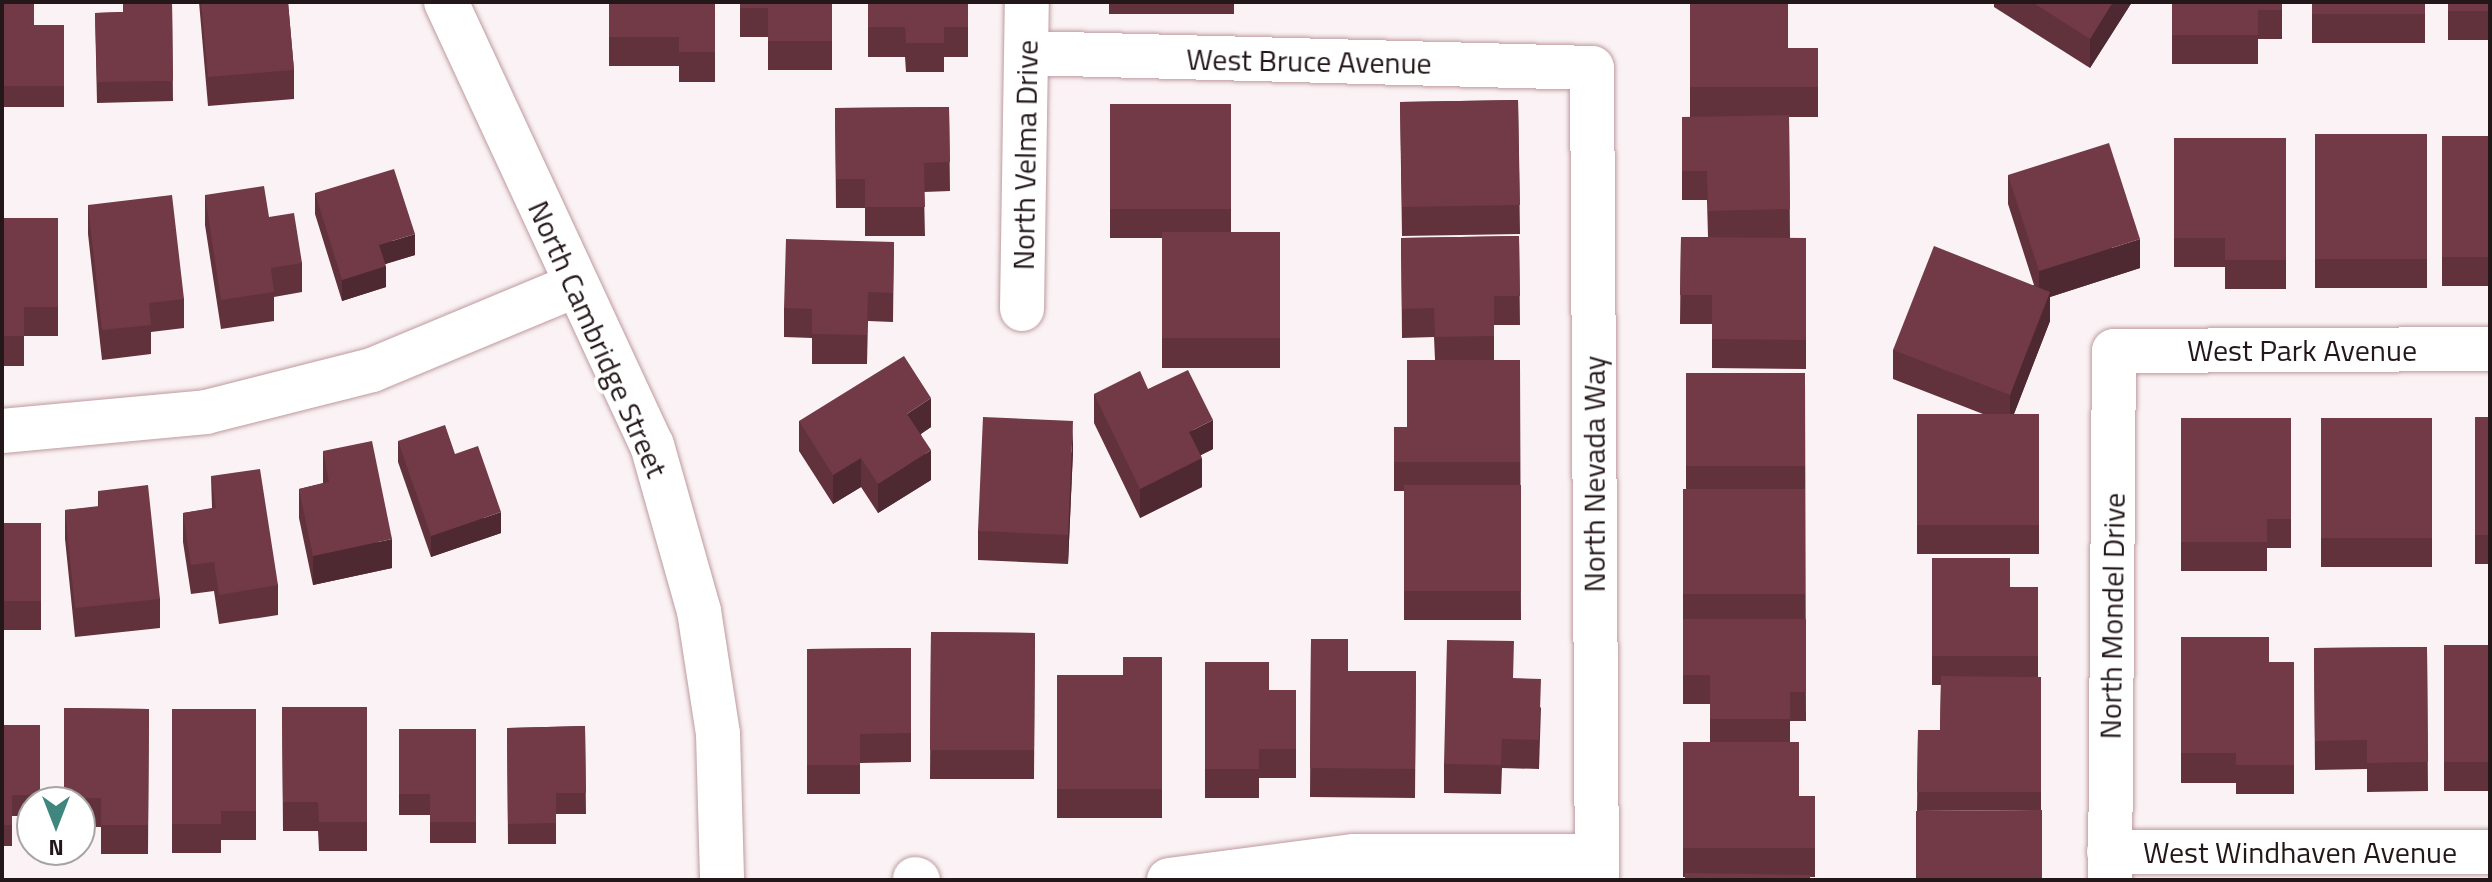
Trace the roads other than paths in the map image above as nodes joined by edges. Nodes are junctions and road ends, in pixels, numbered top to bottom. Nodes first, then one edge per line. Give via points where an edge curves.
1 (446, 2) edge
2 (1027, 2) edge
3 (1027, 53) junction
4 (1592, 68) joint
5 (576, 285) junction
6 (1022, 309) dead end
7 (2490, 349) edge
8 (2114, 351) joint
9 (2, 431) edge
10 (2490, 852) edge
11 (2110, 866) edge
12 (1596, 868) edge
13 (722, 880) edge
14 (1169, 880) edge

1 - 5 street, North Cambridge Street
2 - 3 street, North Velma Drive
3 - 4 street, West Bruce Avenue
3 - 6 street, North Velma Drive
4 - 12 street, North Nevada Way
5 - 9 street via 372,370 206,412
5 - 13 street, North Cambridge Street via 652,445 699,611 718,734
7 - 8 street, West Park Avenue
8 - 11 street, North Mondel Drive
10 - 11 street, West Windhaven Avenue
12 - 14 street via 1354,856

